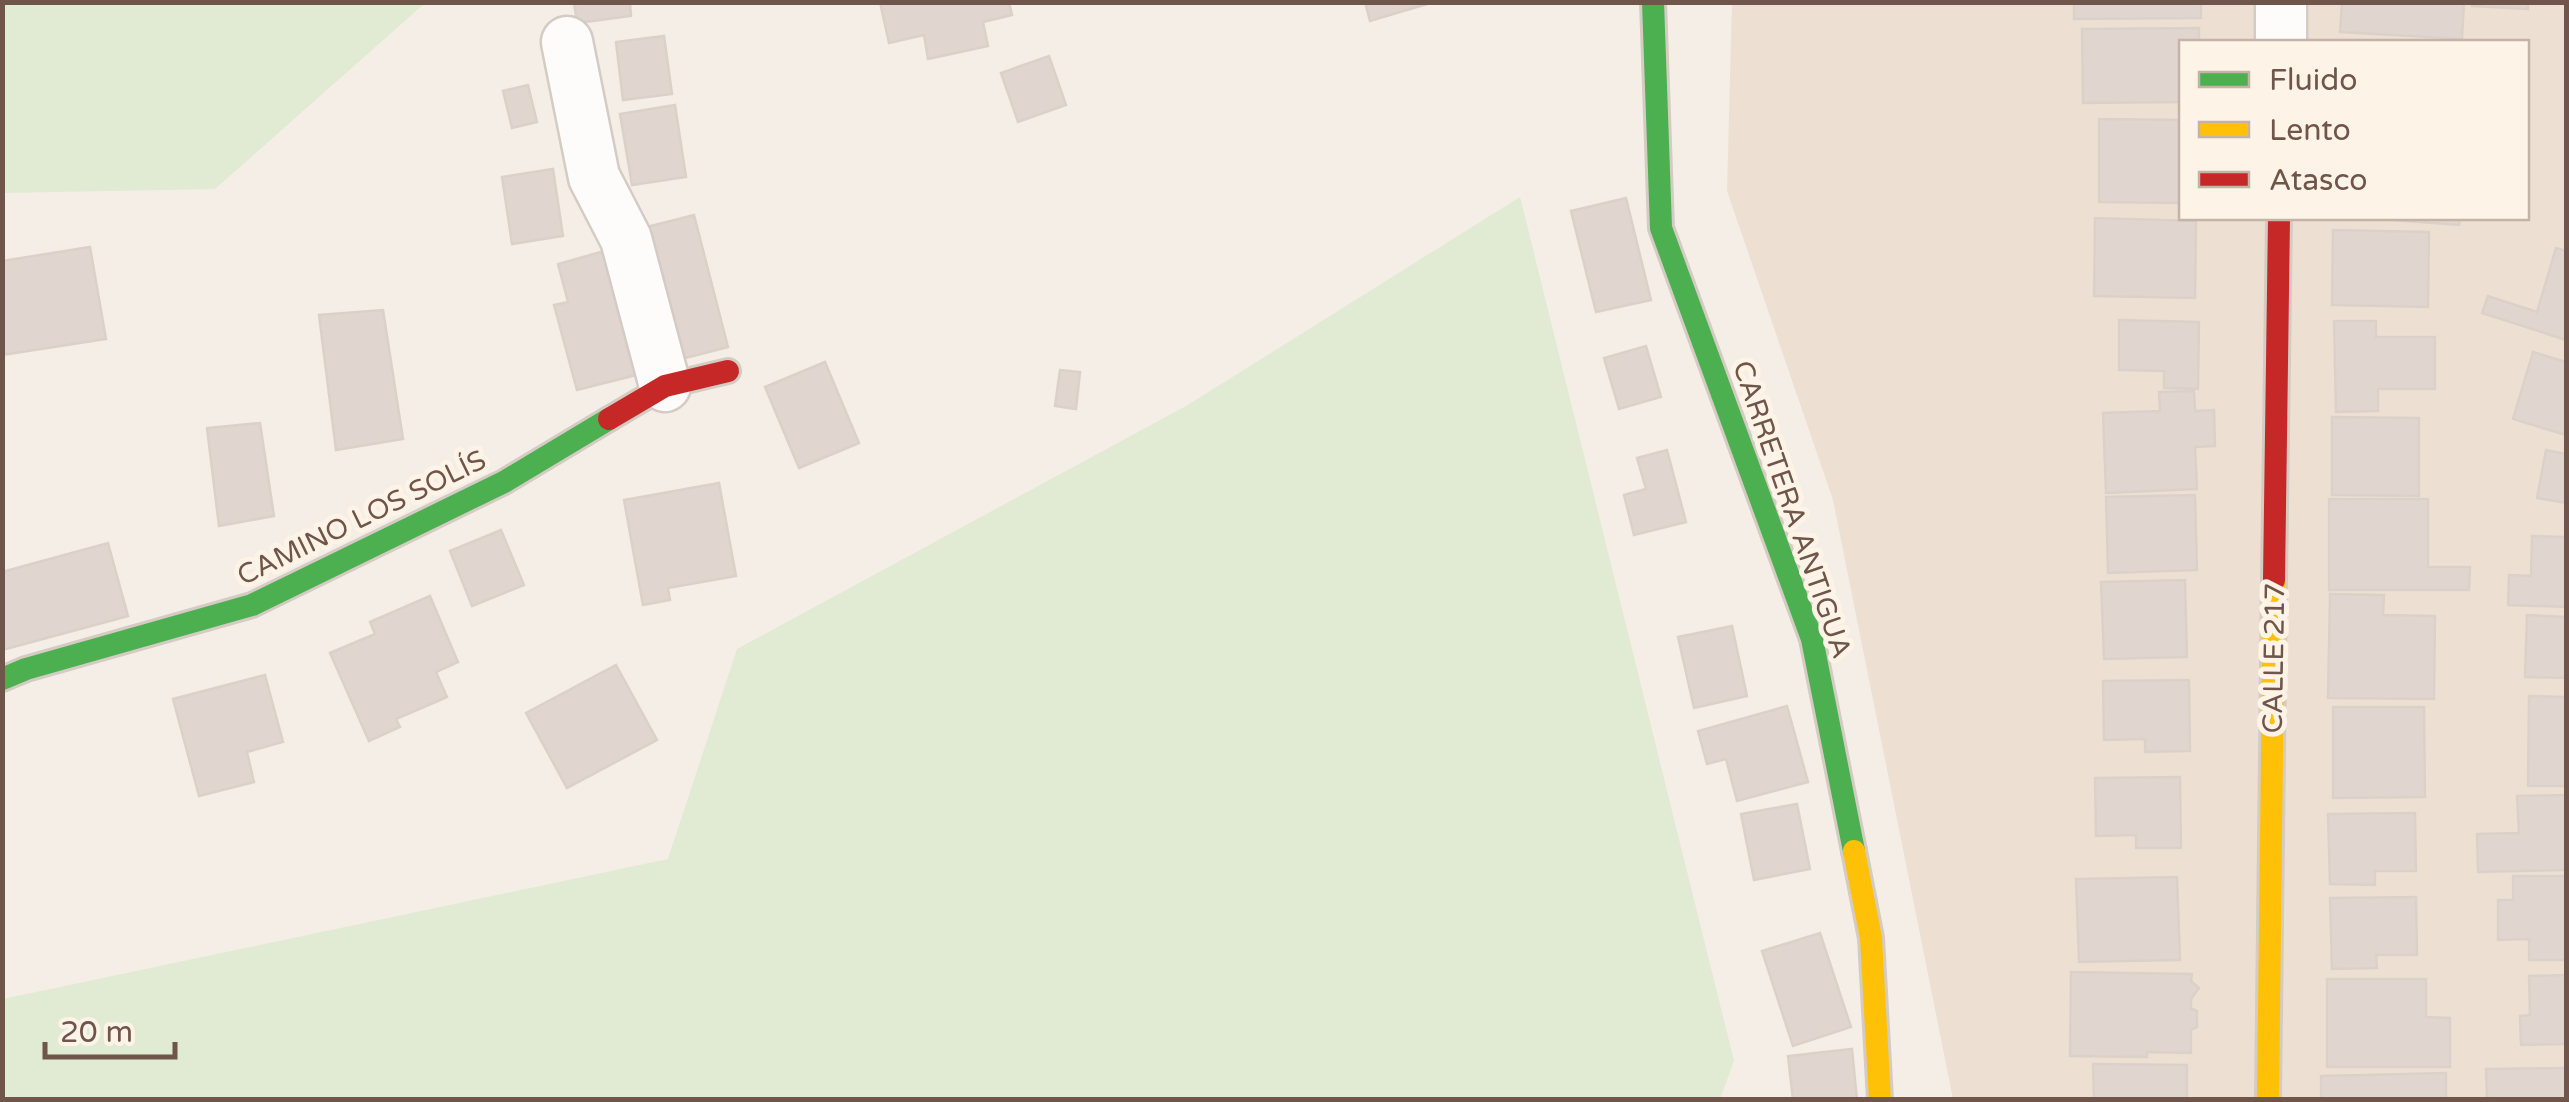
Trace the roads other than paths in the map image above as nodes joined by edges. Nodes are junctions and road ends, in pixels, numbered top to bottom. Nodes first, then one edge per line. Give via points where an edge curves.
1 (1653, 2) edge
2 (566, 42) dead end
3 (2279, 220) edge
4 (728, 372) dead end
5 (665, 386) junction
6 (2, 679) edge
7 (1880, 1100) edge
8 (2268, 1100) edge

1 - 7 street, CARRETERA ANTIGUA via 1661,228 1812,639 1871,938
2 - 5 street via 594,178 626,239
3 - 8 street, CALLE 217
4 - 5 street, CAMINO LOS SOLÍS
5 - 6 street, CAMINO LOS SOLÍS via 504,482 252,605

